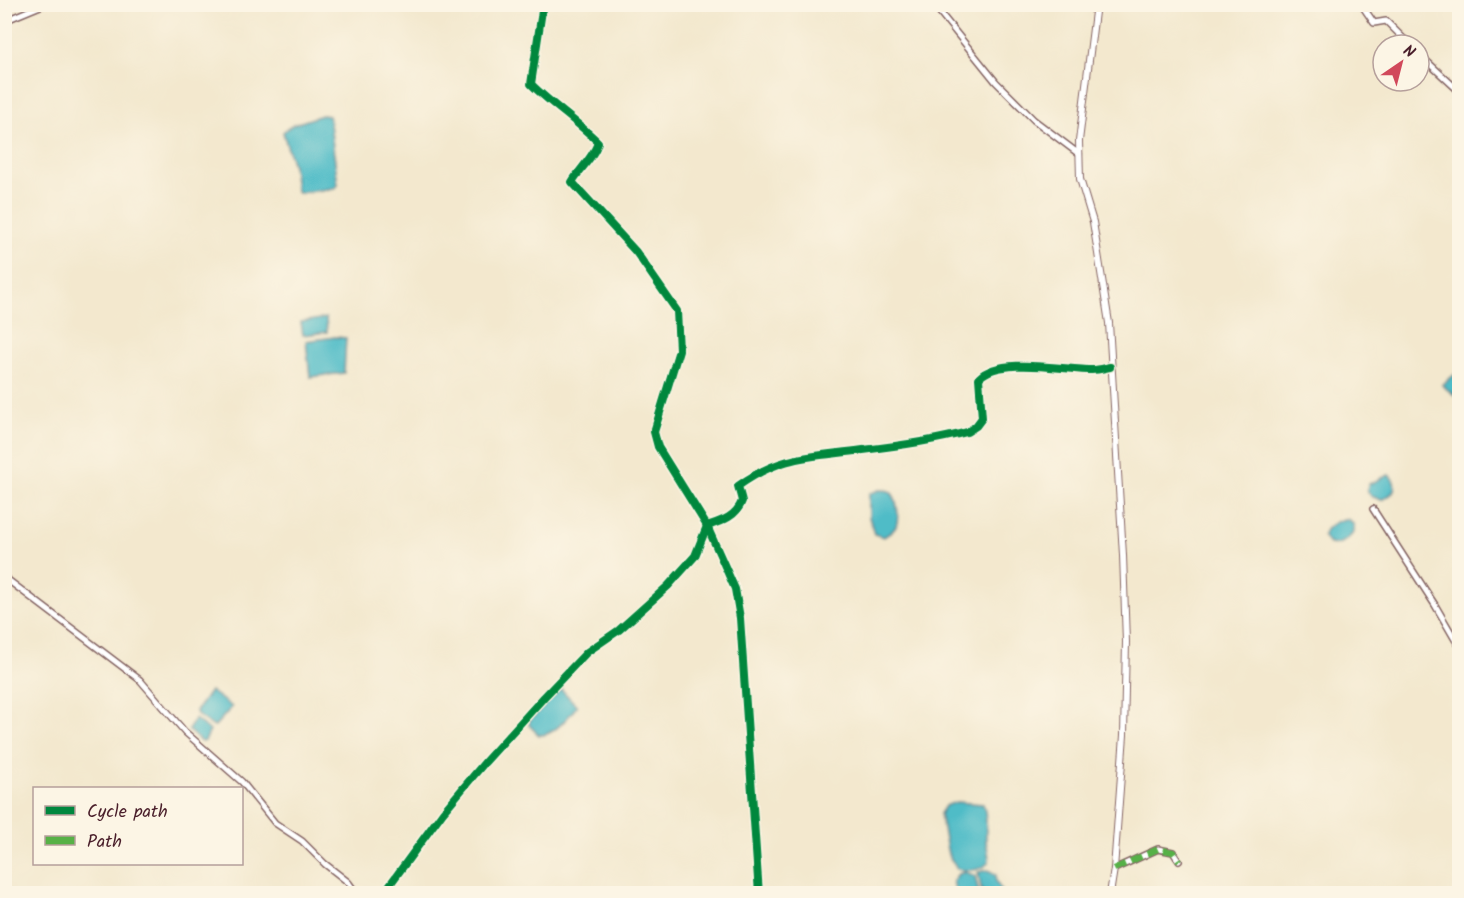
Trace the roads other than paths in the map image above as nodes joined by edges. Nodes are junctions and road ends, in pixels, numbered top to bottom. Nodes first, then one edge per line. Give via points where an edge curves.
1 (45, 4) edge
2 (543, 4) edge
3 (933, 4) edge
4 (1096, 4) edge
5 (1361, 4) edge
6 (4, 21) edge
7 (1398, 33) edge
8 (1431, 65) edge
9 (1460, 92) edge
10 (1079, 154) junction
11 (1110, 367) junction
12 (1373, 509) dead end
13 (707, 526) junction
14 (4, 578) edge
15 (1460, 648) edge
16 (1179, 861) dead end
17 (1114, 869) junction
18 (357, 894) edge
19 (383, 894) edge
20 (759, 894) edge
21 (1110, 894) edge

1 - 6 street
2 - 13 street via 531,84 598,142 596,151 572,182 636,252 677,311 679,350 654,432 658,447
3 - 10 street via 996,82 1034,120
4 - 10 street
5 - 7 street via 1374,23 1386,21
8 - 9 street
10 - 11 street via 1080,179 1093,222 1109,323
11 - 13 street via 1094,371 1042,365 992,369 979,378 982,418 967,432 792,458 757,472 738,486 742,501 739,509
11 - 17 street via 1124,555 1126,642
12 - 15 street
13 - 19 street via 695,556 619,630 587,652 544,697 443,812
13 - 20 street via 735,589 740,618
14 - 18 street via 140,680 185,732 242,782 274,823 302,841
16 - 17 street via 1173,852 1158,849
17 - 21 street

